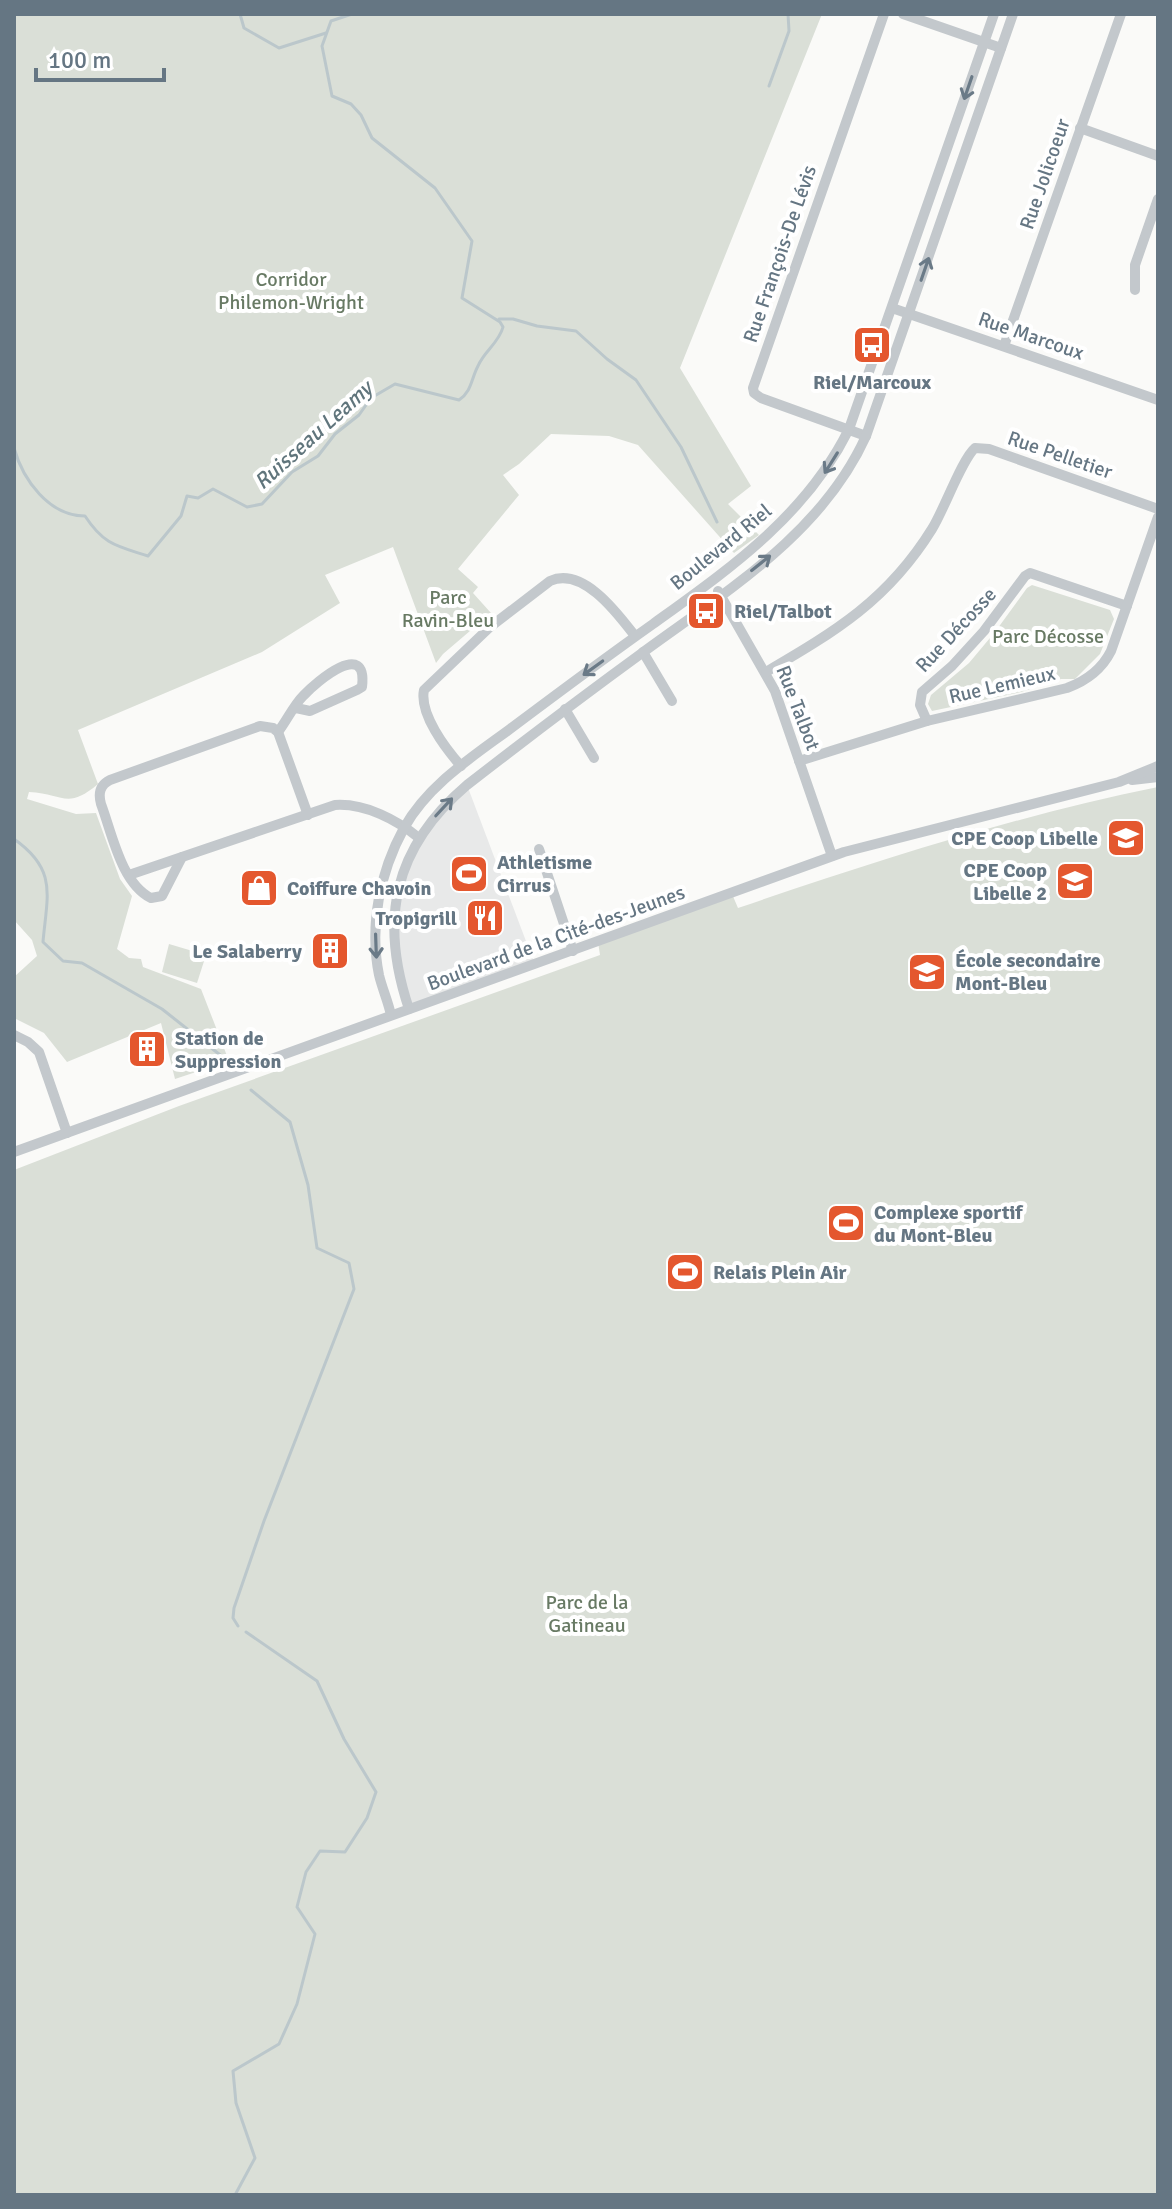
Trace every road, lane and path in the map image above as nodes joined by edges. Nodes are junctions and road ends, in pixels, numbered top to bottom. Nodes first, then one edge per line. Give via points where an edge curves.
1 (884, 14) edge
2 (903, 14) edge
3 (994, 14) edge
4 (1013, 14) edge
5 (1121, 14) edge
6 (984, 42) junction
7 (1001, 48) junction
8 (1080, 128) junction
9 (1158, 156) edge
10 (1158, 199) edge
11 (1135, 290) dead end
12 (892, 308) junction
13 (910, 313) junction
14 (1004, 346) junction
15 (1158, 400) edge
16 (849, 429) junction
17 (866, 436) junction
18 (1158, 509) edge
19 (1158, 517) edge
20 (712, 581) junction
21 (721, 595) junction
22 (1127, 606) junction
23 (635, 636) junction
24 (643, 652) junction
25 (766, 672) junction
26 (672, 701) dead end
27 (296, 708) junction
28 (565, 709) junction
29 (927, 721) junction
30 (278, 732) junction
31 (594, 758) dead end
32 (799, 761) junction
33 (461, 766) junction
34 (1158, 766) edge
35 (1158, 777) edge
36 (1119, 782) junction
37 (308, 815) junction
38 (405, 826) junction
39 (419, 838) junction
40 (539, 849) dead end
41 (832, 856) junction
42 (182, 857) junction
43 (129, 875) junction
44 (573, 951) junction
45 (409, 1009) junction
46 (391, 1015) junction
47 (14, 1037) edge
48 (67, 1133) junction
49 (14, 1152) edge

1 - 16 street, Rue François-De Lévis via 753,388 761,398
2 - 6 street
3 - 6 street, Boulevard Riel
4 - 7 street, Boulevard Riel
5 - 8 street, Rue Jolicoeur
6 - 7 street
6 -> 12 street, Boulevard Riel
13 -> 7 street, Boulevard Riel
8 - 9 street
8 - 14 street, Rue Jolicoeur
10 - 11 street via 1135,265
12 - 13 street, Rue Marcoux
12 - 16 street, Boulevard Riel
13 - 14 street, Rue Marcoux
13 - 17 street, Boulevard Riel
14 - 15 street, Rue Marcoux
16 - 17 street, Rue François-De Lévis
16 -> 20 street, Boulevard Riel via 804,499
21 -> 17 street, Boulevard Riel via 821,508 848,473
18 - 25 street, Rue Pelletier via 975,448 932,530 892,582 847,624
19 - 22 street, Rue Lemieux
20 - 21 street, Rue Talbot
20 - 23 street, Boulevard Riel
21 - 24 street, Boulevard Riel
21 - 25 street, Rue Talbot
22 - 29 street, Rue Lemieux via 1108,656 1082,682
22 - 29 street, Rue Décosse via 1030,573 984,631 922,692 920,705
23 -> 33 street, Boulevard Riel
23 - 33 street via 600,595 571,579 550,581 490,627 424,690 435,731
24 - 26 street
24 - 28 street, Boulevard Riel
25 - 32 street, Rue Talbot
27 - 27 street via 304,694 340,666 357,665 362,671 362,687 357,690 310,711
27 - 30 street
28 - 31 street
39 -> 28 street, Boulevard Riel via 458,793
29 - 32 street, Rue Lemieux
30 - 37 street
30 - 43 street via 260,726 106,783 99,797
32 - 41 street, Rue Talbot
33 - 38 street, Boulevard Riel
34 - 36 street, Boulevard de la Cité-des-Jeunes
35 - 36 street, Boulevard de la Cité-des-Jeunes
36 - 41 street, Boulevard de la Cité-des-Jeunes
37 - 38 street via 346,804
37 - 42 street
38 - 39 street
38 -> 46 street, Boulevard Riel via 384,878 376,930 379,974
39 - 45 street, Boulevard Riel via 401,882 393,925 396,969
40 - 44 street
41 - 44 street, Boulevard de la Cité-des-Jeunes
42 - 43 street
42 - 43 street via 166,890 156,898 146,896
44 - 45 street, Boulevard de la Cité-des-Jeunes
45 - 46 street, Boulevard de la Cité-des-Jeunes
46 - 48 street, Boulevard de la Cité-des-Jeunes
47 - 48 street via 39,1052
48 - 49 street, Boulevard de la Cité-des-Jeunes

